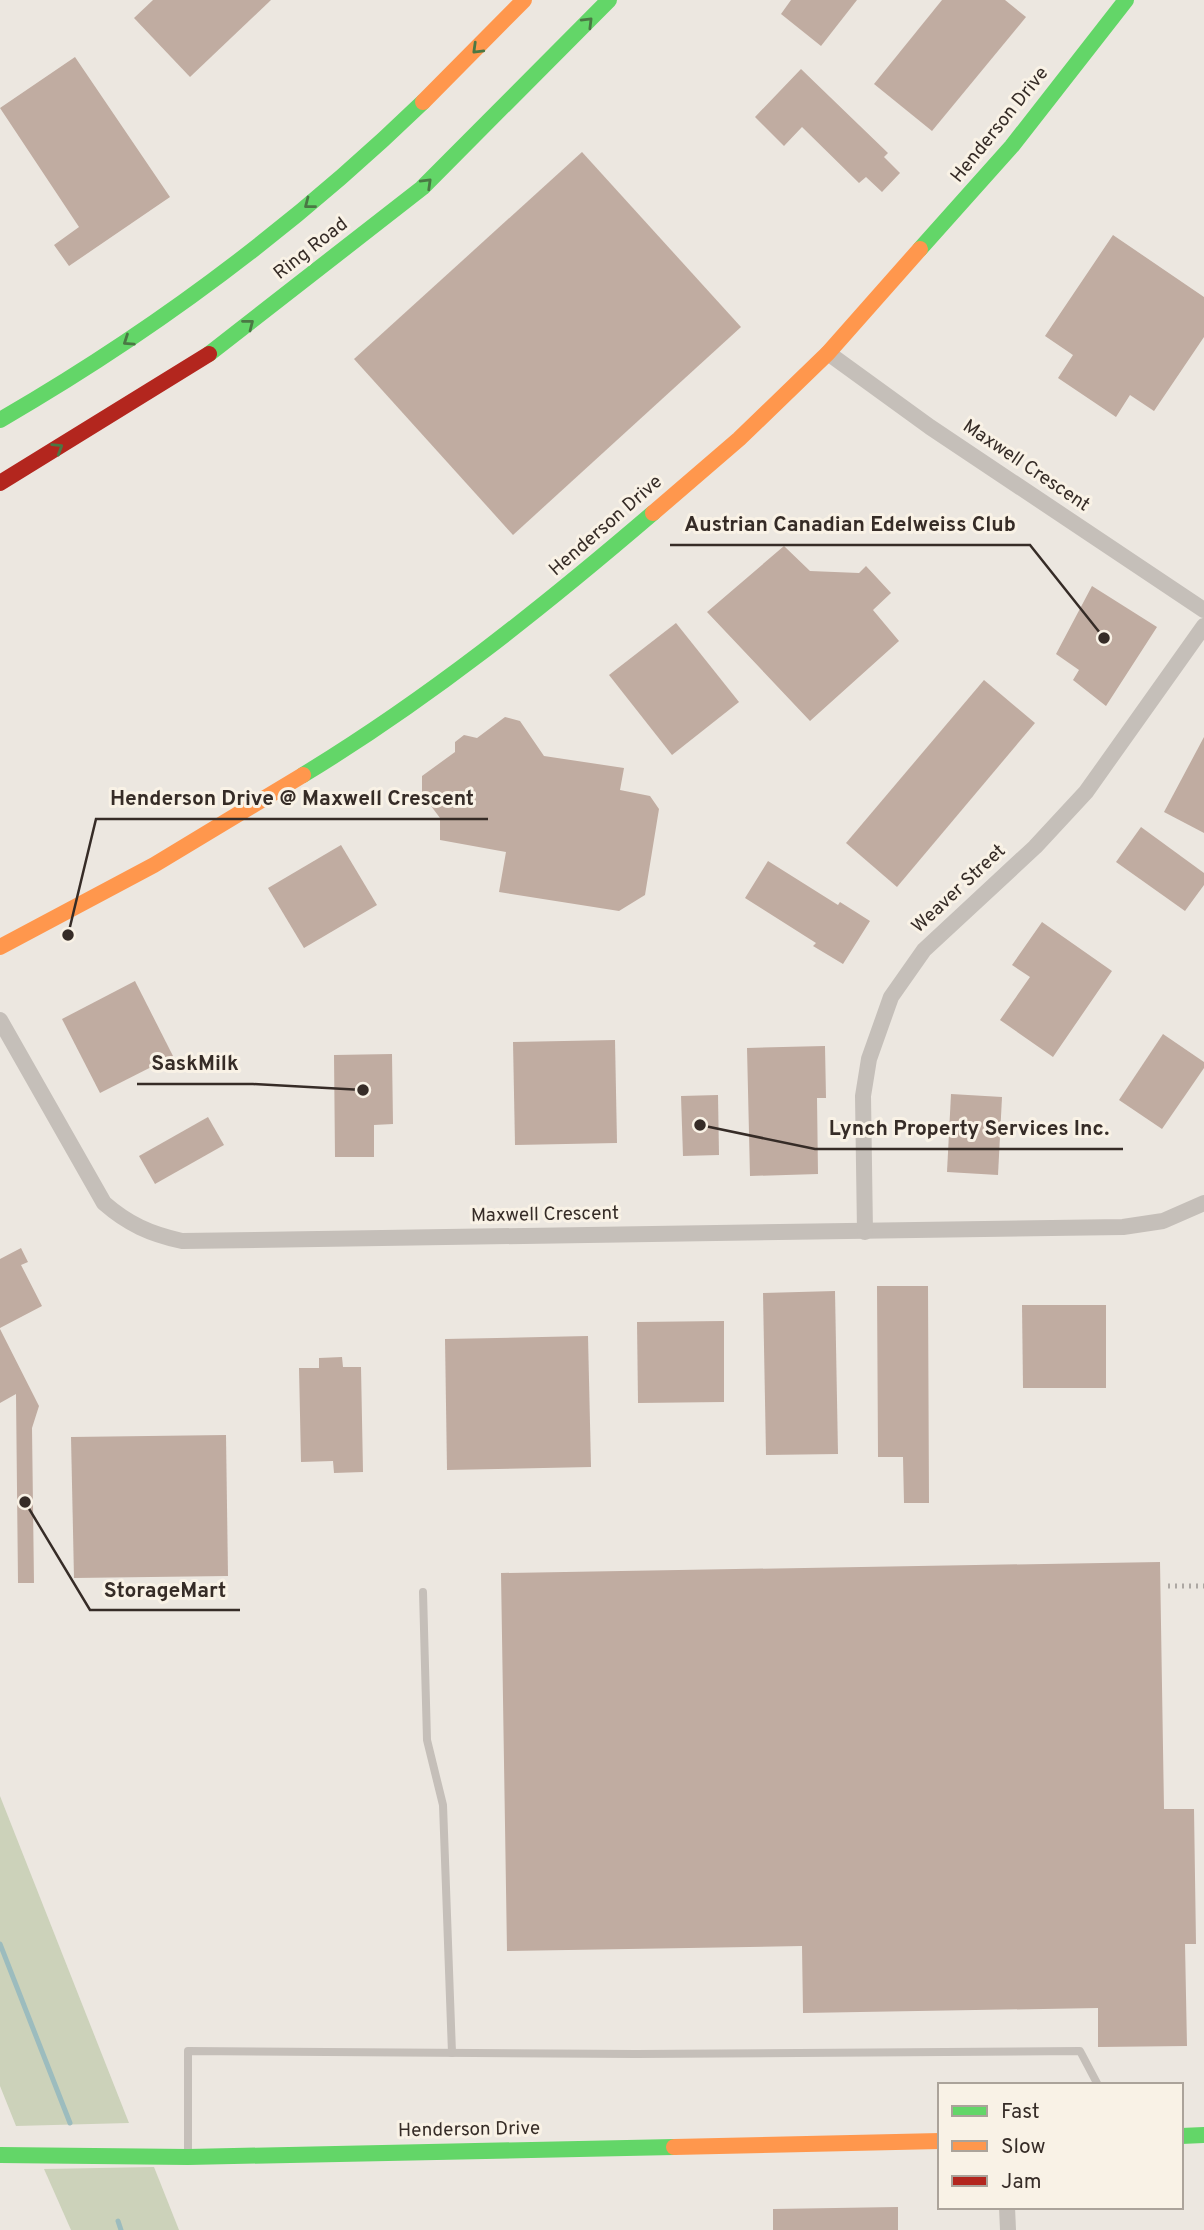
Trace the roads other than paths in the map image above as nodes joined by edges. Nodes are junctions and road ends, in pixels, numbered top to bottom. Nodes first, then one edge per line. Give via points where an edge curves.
1 (524, 0) edge
2 (609, 0) edge
3 (1126, 0) edge
4 (828, 353) junction
5 (0, 420) edge
6 (0, 483) edge
7 (1204, 610) edge
8 (1204, 625) edge
9 (0, 947) edge
10 (0, 1020) edge
11 (1204, 1203) edge
12 (865, 1231) junction
13 (423, 1592) dead end
14 (452, 2053) junction
15 (1097, 2083) edge
16 (1204, 2135) edge
17 (1183, 2136) edge
18 (938, 2141) edge
19 (0, 2155) edge
20 (188, 2157) junction
21 (1007, 2209) edge
22 (1008, 2230) edge

1 -> 5 main road, Ring Road via 334,185 183,303 48,394
6 -> 2 main road, Ring Road via 213,352 422,188
3 - 4 main road, Henderson Drive via 1012,146
4 - 7 street, Maxwell Crescent via 930,427
4 - 9 main road, Henderson Drive via 739,439 566,589 379,729 154,865
8 - 12 street, Weaver Street via 1086,792 1035,847 925,950 891,997 869,1059 863,1096
10 - 12 street, Maxwell Crescent via 104,1203 127,1223 153,1234 190,1241
11 - 12 street, Maxwell Crescent via 1163,1221 1123,1227
13 - 14 lane via 427,1740 443,1805
14 - 15 lane via 1080,2051
14 - 20 lane via 188,2051
16 - 17 main road
18 - 20 main road, Henderson Drive
19 - 20 main road, Henderson Drive
21 - 22 street

